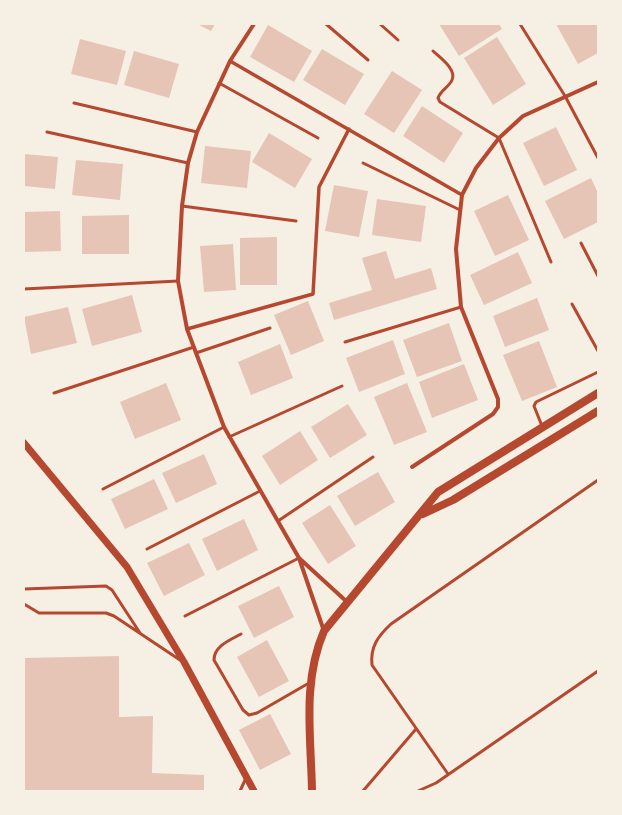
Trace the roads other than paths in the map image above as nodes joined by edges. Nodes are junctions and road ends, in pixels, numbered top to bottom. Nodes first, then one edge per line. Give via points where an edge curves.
1 (254, 24) edge
2 (326, 24) edge
3 (380, 24) edge
4 (520, 24) edge
5 (398, 40) dead end
6 (433, 51) dead end
7 (368, 60) dead end
8 (230, 61) junction
9 (598, 82) edge
10 (219, 83) junction
11 (565, 96) junction
12 (74, 104) dead end
13 (349, 129) junction
14 (47, 132) dead end
15 (197, 132) junction
16 (318, 138) dead end
17 (499, 138) junction
18 (598, 158) edge
19 (188, 163) junction
20 (363, 163) dead end
21 (462, 195) junction
22 (182, 206) junction
23 (460, 210) junction
24 (296, 221) dead end
25 (581, 243) dead end
26 (551, 262) dead end
27 (598, 276) edge
28 (178, 281) junction
29 (24, 289) edge
30 (572, 304) dead end
31 (461, 307) junction
32 (270, 328) dead end
33 (187, 329) junction
34 (345, 342) dead end
35 (194, 347) junction
36 (598, 351) edge
37 (196, 353) junction
38 (598, 372) edge
39 (342, 386) dead end
40 (54, 393) dead end
41 (598, 393) edge
42 (598, 411) edge
43 (542, 426) junction
44 (224, 427) junction
45 (230, 437) junction
46 (549, 440) junction
47 (24, 443) edge
48 (373, 457) dead end
49 (412, 467) dead end
50 (598, 480) edge
51 (103, 489) dead end
52 (260, 491) junction
53 (421, 516) junction
54 (278, 522) junction
55 (147, 549) dead end
56 (299, 558) junction
57 (24, 589) edge
58 (346, 601) junction
59 (24, 604) edge
60 (185, 616) dead end
61 (324, 631) junction
62 (241, 634) dead end
63 (142, 636) junction
64 (184, 662) junction
65 (598, 671) edge
66 (309, 683) junction
67 (416, 729) junction
68 (448, 774) junction
69 (247, 777) junction
70 (240, 791) edge
71 (254, 791) edge
72 (312, 791) edge
73 (363, 791) edge
74 (418, 791) edge

1 - 8 street
2 - 7 lane
3 - 5 lane
4 - 11 lane
6 - 17 lane via 453,74 440,93 440,102
8 - 10 street
8 - 13 street
9 - 11 street
10 - 15 street
10 - 16 lane
11 - 17 street via 523,116
11 - 18 lane
12 - 15 lane
13 - 21 street
13 - 33 street via 319,187 314,294
14 - 19 lane
15 - 19 street
17 - 21 street via 476,168
17 - 26 lane
19 - 22 street
20 - 23 lane
21 - 23 street
22 - 24 lane
22 - 28 street
23 - 31 street via 456,249
25 - 27 lane
28 - 29 lane
28 - 33 street
30 - 36 lane
31 - 34 lane
31 - 49 street via 498,399 498,407 493,414
32 - 37 lane
33 - 35 street
35 - 37 street
35 - 40 lane
37 - 44 street
38 - 43 lane via 536,402 534,406
39 - 45 lane
41 - 43 main road
42 - 46 main road
43 - 46 main road
43 - 53 main road via 438,492
44 - 45 street
44 - 51 lane
45 - 52 street
46 - 53 main road via 453,500
47 - 64 street via 127,567
48 - 54 lane
50 - 67 lane via 382,632 374,643 372,665
52 - 54 street
52 - 55 lane
53 - 58 main road
54 - 56 street
56 - 58 street
56 - 60 lane
56 - 61 street
57 - 63 lane via 106,586 112,590
58 - 61 main road
59 - 63 lane via 39,613 106,613
61 - 66 main road via 314,657
62 - 66 lane via 219,647 214,654 214,660 243,710 249,715
63 - 64 lane
64 - 69 street
65 - 68 lane
66 - 72 main road
67 - 68 lane
67 - 73 lane
68 - 74 lane
69 - 70 lane
69 - 71 street

